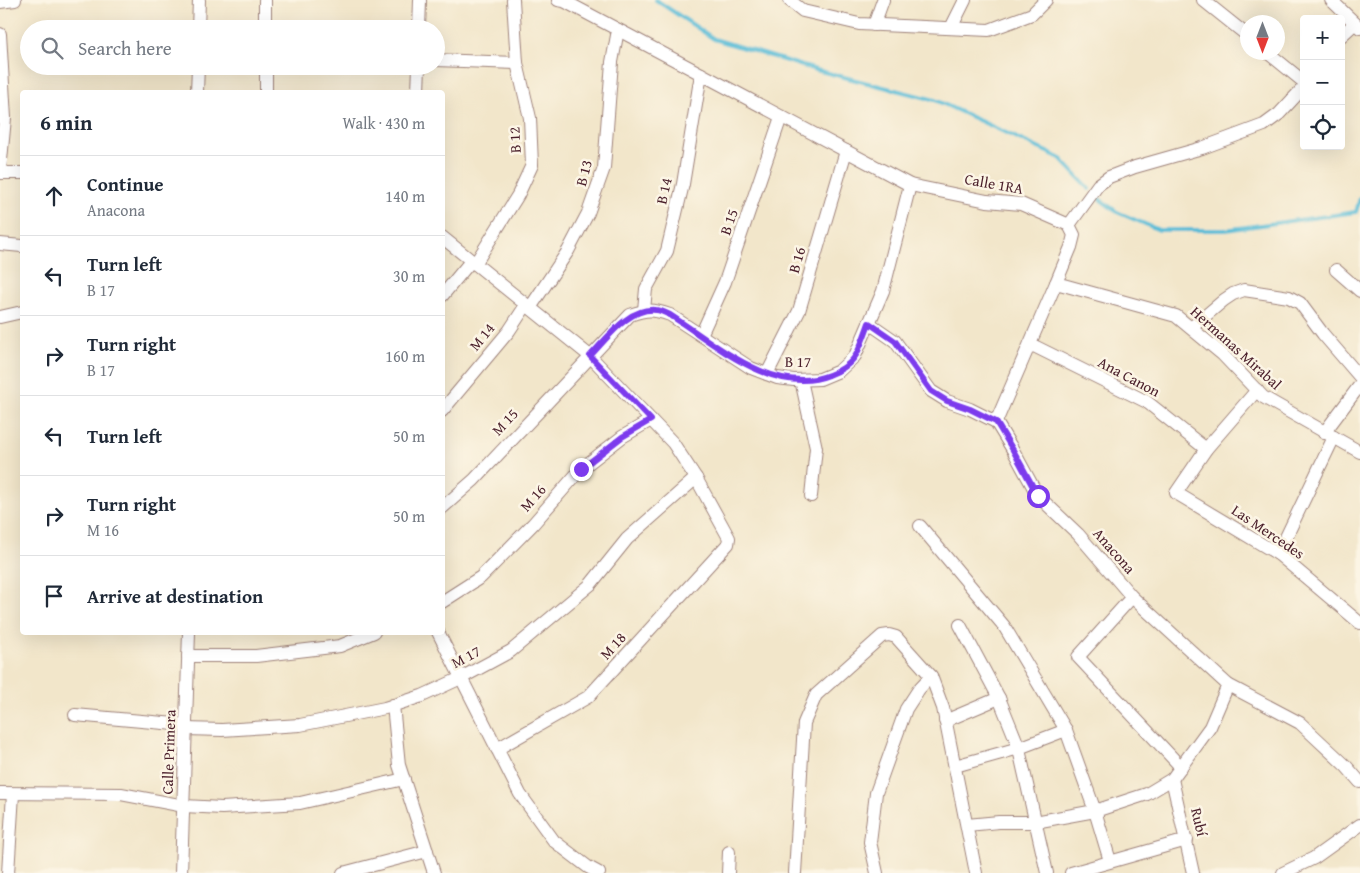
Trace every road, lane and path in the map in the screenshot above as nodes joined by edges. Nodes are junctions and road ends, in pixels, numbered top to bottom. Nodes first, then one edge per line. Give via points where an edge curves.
1 (15, 0) edge
2 (199, 0) edge
3 (265, 0) edge
4 (420, 0) edge
5 (513, 0) edge
6 (558, 0) edge
7 (789, 0) edge
8 (883, 0) edge
9 (965, 0) edge
10 (1046, 0) edge
11 (1203, 0) edge
12 (1331, 0) edge
13 (0, 2) edge
14 (198, 20) edge
15 (266, 20) edge
16 (419, 20) edge
17 (874, 24) junction
18 (1357, 26) edge
19 (951, 28) junction
20 (618, 30) junction
21 (1240, 30) edge
22 (0, 34) edge
23 (1345, 34) edge
24 (445, 60) edge
25 (1277, 60) edge
26 (517, 63) junction
27 (701, 74) junction
28 (198, 75) edge
29 (266, 75) edge
30 (419, 75) edge
31 (1300, 79) edge
32 (197, 90) edge
33 (266, 90) edge
34 (418, 90) edge
35 (1300, 91) edge
36 (781, 117) junction
37 (846, 151) junction
38 (0, 172) edge
39 (20, 173) edge
40 (910, 185) junction
41 (1069, 225) junction
42 (445, 240) edge
43 (0, 244) edge
44 (20, 246) edge
45 (473, 263) junction
46 (1336, 270) dead end
47 (1056, 283) junction
48 (1360, 291) edge
49 (445, 293) edge
50 (528, 306) junction
51 (644, 310) junction
52 (20, 313) edge
53 (0, 318) edge
54 (869, 323) junction
55 (1191, 328) junction
56 (701, 335) junction
57 (1030, 344) junction
58 (590, 356) junction
59 (767, 374) junction
60 (1360, 377) edge
61 (800, 380) junction
62 (1360, 385) edge
63 (1257, 390) junction
64 (445, 407) edge
65 (651, 420) junction
66 (996, 422) junction
67 (1329, 435) junction
68 (1206, 449) junction
69 (1360, 452) edge
70 (696, 478) junction
71 (811, 496) dead end
72 (445, 505) edge
73 (920, 526) dead end
74 (1278, 554) junction
75 (1132, 597) junction
76 (445, 600) edge
77 (1360, 623) edge
78 (960, 625) dead end
79 (188, 635) edge
80 (367, 635) edge
81 (440, 635) edge
82 (188, 656) junction
83 (931, 676) junction
84 (461, 678) junction
85 (1228, 684) junction
86 (999, 698) junction
87 (393, 705) junction
88 (75, 715) dead end
89 (945, 721) junction
90 (186, 727) junction
91 (1066, 730) junction
92 (1019, 748) junction
93 (497, 749) junction
94 (955, 766) junction
95 (1181, 767) junction
96 (404, 779) junction
97 (1172, 779) junction
98 (1360, 782) edge
99 (0, 793) edge
100 (14, 794) junction
101 (184, 806) junction
102 (1095, 811) junction
103 (1035, 822) junction
104 (966, 825) junction
105 (1360, 825) edge
106 (1187, 840) junction
107 (427, 851) junction
108 (729, 852) dead end
109 (1110, 861) junction
110 (8, 873) edge
111 (181, 873) edge
112 (343, 873) edge
113 (434, 873) edge
114 (599, 873) edge
115 (728, 873) edge
116 (795, 873) edge
117 (877, 873) edge
118 (976, 873) edge
119 (1046, 873) edge
120 (1071, 873) edge
121 (1193, 873) edge
122 (1283, 873) edge

1 - 13 street
2 - 14 street
3 - 15 street
4 - 16 street
5 - 26 street, B 12
6 - 20 street, Calle 1RA
7 - 17 street via 803,11 859,24
8 - 17 street
9 - 19 street
10 - 19 street via 1032,14 989,30
11 - 21 street
12 - 18 street
17 - 19 street
18 - 23 street
20 - 27 street, Calle 1RA
20 - 50 street, B 13 via 612,62 604,168 588,213 568,251
22 - 38 street via 5,118
24 - 26 street
25 - 31 street
26 - 45 street, B 12 via 530,118 532,165 518,195
27 - 36 street, Calle 1RA
27 - 51 street, B 14 via 683,184 666,250 646,289
28 - 32 street
29 - 33 street
30 - 34 street
35 - 41 street via 1279,114 1264,124 1202,148 1108,177 1098,185
36 - 37 street, Calle 1RA
36 - 56 street, B 15 via 725,282
37 - 40 street, Calle 1RA
37 - 59 street, B 16 via 799,311
38 - 39 street
40 - 41 street, Calle 1RA via 1021,204
40 - 54 street, B 17 via 883,291
41 - 47 street via 1074,236
42 - 45 street
43 - 44 street
45 - 49 street, B 12
45 - 50 street
46 - 48 street
47 - 55 street, Hermanas Mirabal via 1176,316
47 - 57 street
50 - 58 street
50 - 64 street, M 14
51 - 56 street, B 17 via 670,315
51 - 58 street via 630,315
52 - 53 street
54 - 61 street, B 17 via 855,356 839,371 820,379
54 - 66 street via 895,341 931,391
55 - 60 street via 1224,300 1244,290 1289,297 1300,303
55 - 63 street, Hermanas Mirabal
56 - 59 street, B 17 via 751,368
57 - 66 street
57 - 68 street, Ana Canon via 1147,402
58 - 65 street
58 - 72 street, M 15 via 474,480
59 - 61 street, B 17
61 - 71 street via 816,448
62 - 67 street
63 - 67 street, Hermanas Mirabal via 1263,397
63 - 68 street
65 - 70 street via 673,443
65 - 76 street, M 16 via 622,437 581,469 481,577
66 - 75 street, Anacona via 1038,496 1078,534
67 - 69 street, Hermanas Mirabal
67 - 74 street
68 - 74 street, Las Mercedes via 1176,493
70 - 84 street, M 17 via 627,539 583,591 511,651
70 - 93 street, M 18 via 729,538 728,544 588,697
73 - 91 street via 1004,626
74 - 77 street, Las Mercedes
75 - 85 street, Anacona
75 - 95 street via 1078,657
78 - 86 street
79 - 82 street, Calle Primera
80 - 82 street via 340,646 256,656
81 - 84 street
82 - 90 street, Calle Primera
83 - 89 street
83 - 116 street via 896,637 882,636 816,696 804,723
83 - 117 street via 906,709 876,793 870,842
84 - 87 street, M 17
84 - 93 street
85 - 95 street via 1210,727
85 - 98 street, Anacona via 1300,723
86 - 89 street
86 - 92 street
87 - 90 street, M 17 via 300,725 222,730
87 - 96 street via 399,765
88 - 90 street, M 17
89 - 94 street
90 - 101 street, Calle Primera
91 - 92 street
91 - 102 street
92 - 94 street
92 - 103 street
93 - 114 street via 520,794 554,841
94 - 104 street
95 - 97 street
96 - 101 street via 300,803 222,808
96 - 107 street
97 - 102 street via 1146,794
97 - 106 street, Rubí
99 - 100 street
100 - 101 street via 121,794
100 - 110 street
101 - 111 street, Calle Primera
102 - 103 street
102 - 109 street
103 - 104 street
103 - 119 street
104 - 118 street
105 - 122 street via 1314,858
106 - 109 street
106 - 121 street, Rubí
107 - 112 street
107 - 113 street
108 - 115 street
109 - 120 street

